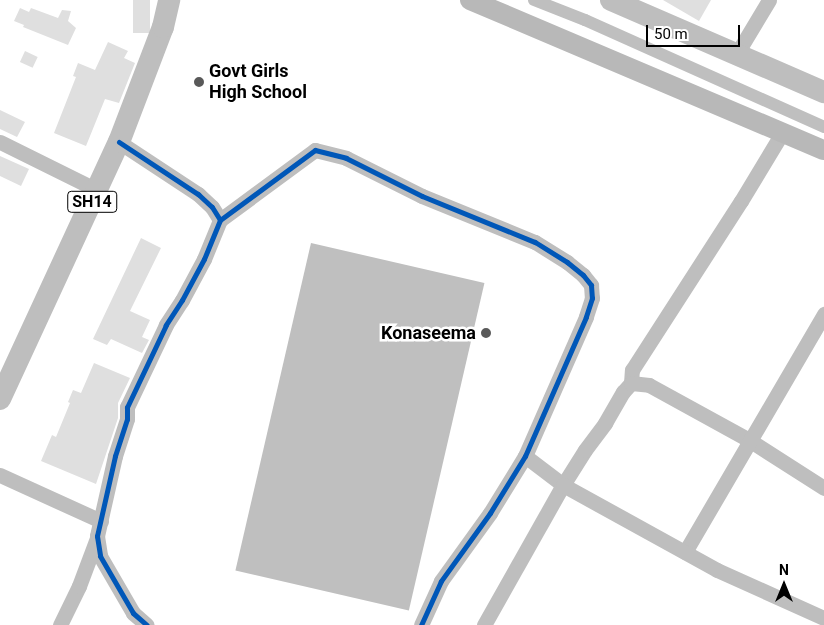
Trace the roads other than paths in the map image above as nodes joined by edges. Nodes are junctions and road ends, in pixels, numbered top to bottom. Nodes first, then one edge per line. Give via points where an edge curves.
1 (169, 0) edge
2 (470, 0) edge
3 (611, 0) edge
4 (769, 0) edge
5 (736, 55) junction
6 (824, 92) edge
7 (782, 133) junction
8 (0, 142) edge
9 (119, 142) junction
10 (824, 150) edge
11 (97, 190) junction
12 (220, 220) junction
13 (824, 314) edge
14 (632, 383) junction
15 (0, 398) edge
16 (749, 440) junction
17 (525, 456) junction
18 (0, 475) edge
19 (563, 486) junction
20 (824, 488) edge
21 (101, 521) junction
22 (97, 536) junction
23 (685, 552) junction
24 (824, 618) edge
25 (60, 625) edge
26 (146, 625) edge
27 (421, 625) edge
28 (484, 625) edge

1 - 9 main road, SH14 via 163,27
2 - 7 street
3 - 5 main road
4 - 5 street
5 - 6 main road
7 - 10 street
7 - 14 street via 632,370
8 - 11 street
9 - 11 main road, SH14
9 - 12 street via 198,194
11 - 15 main road, SH14
12 - 17 street via 315,150 346,158 422,196 535,242 567,262 591,285 592,298 566,367
12 - 21 street via 204,259 166,325 127,407 127,419
13 - 16 street
14 - 16 street via 649,385
14 - 19 street
16 - 20 street
16 - 23 street
17 - 19 street
17 - 27 street via 490,513 441,581
18 - 21 street
19 - 23 street
19 - 28 street
21 - 22 street
22 - 25 street via 79,586
22 - 26 street via 100,556 133,613
23 - 24 street via 717,570

